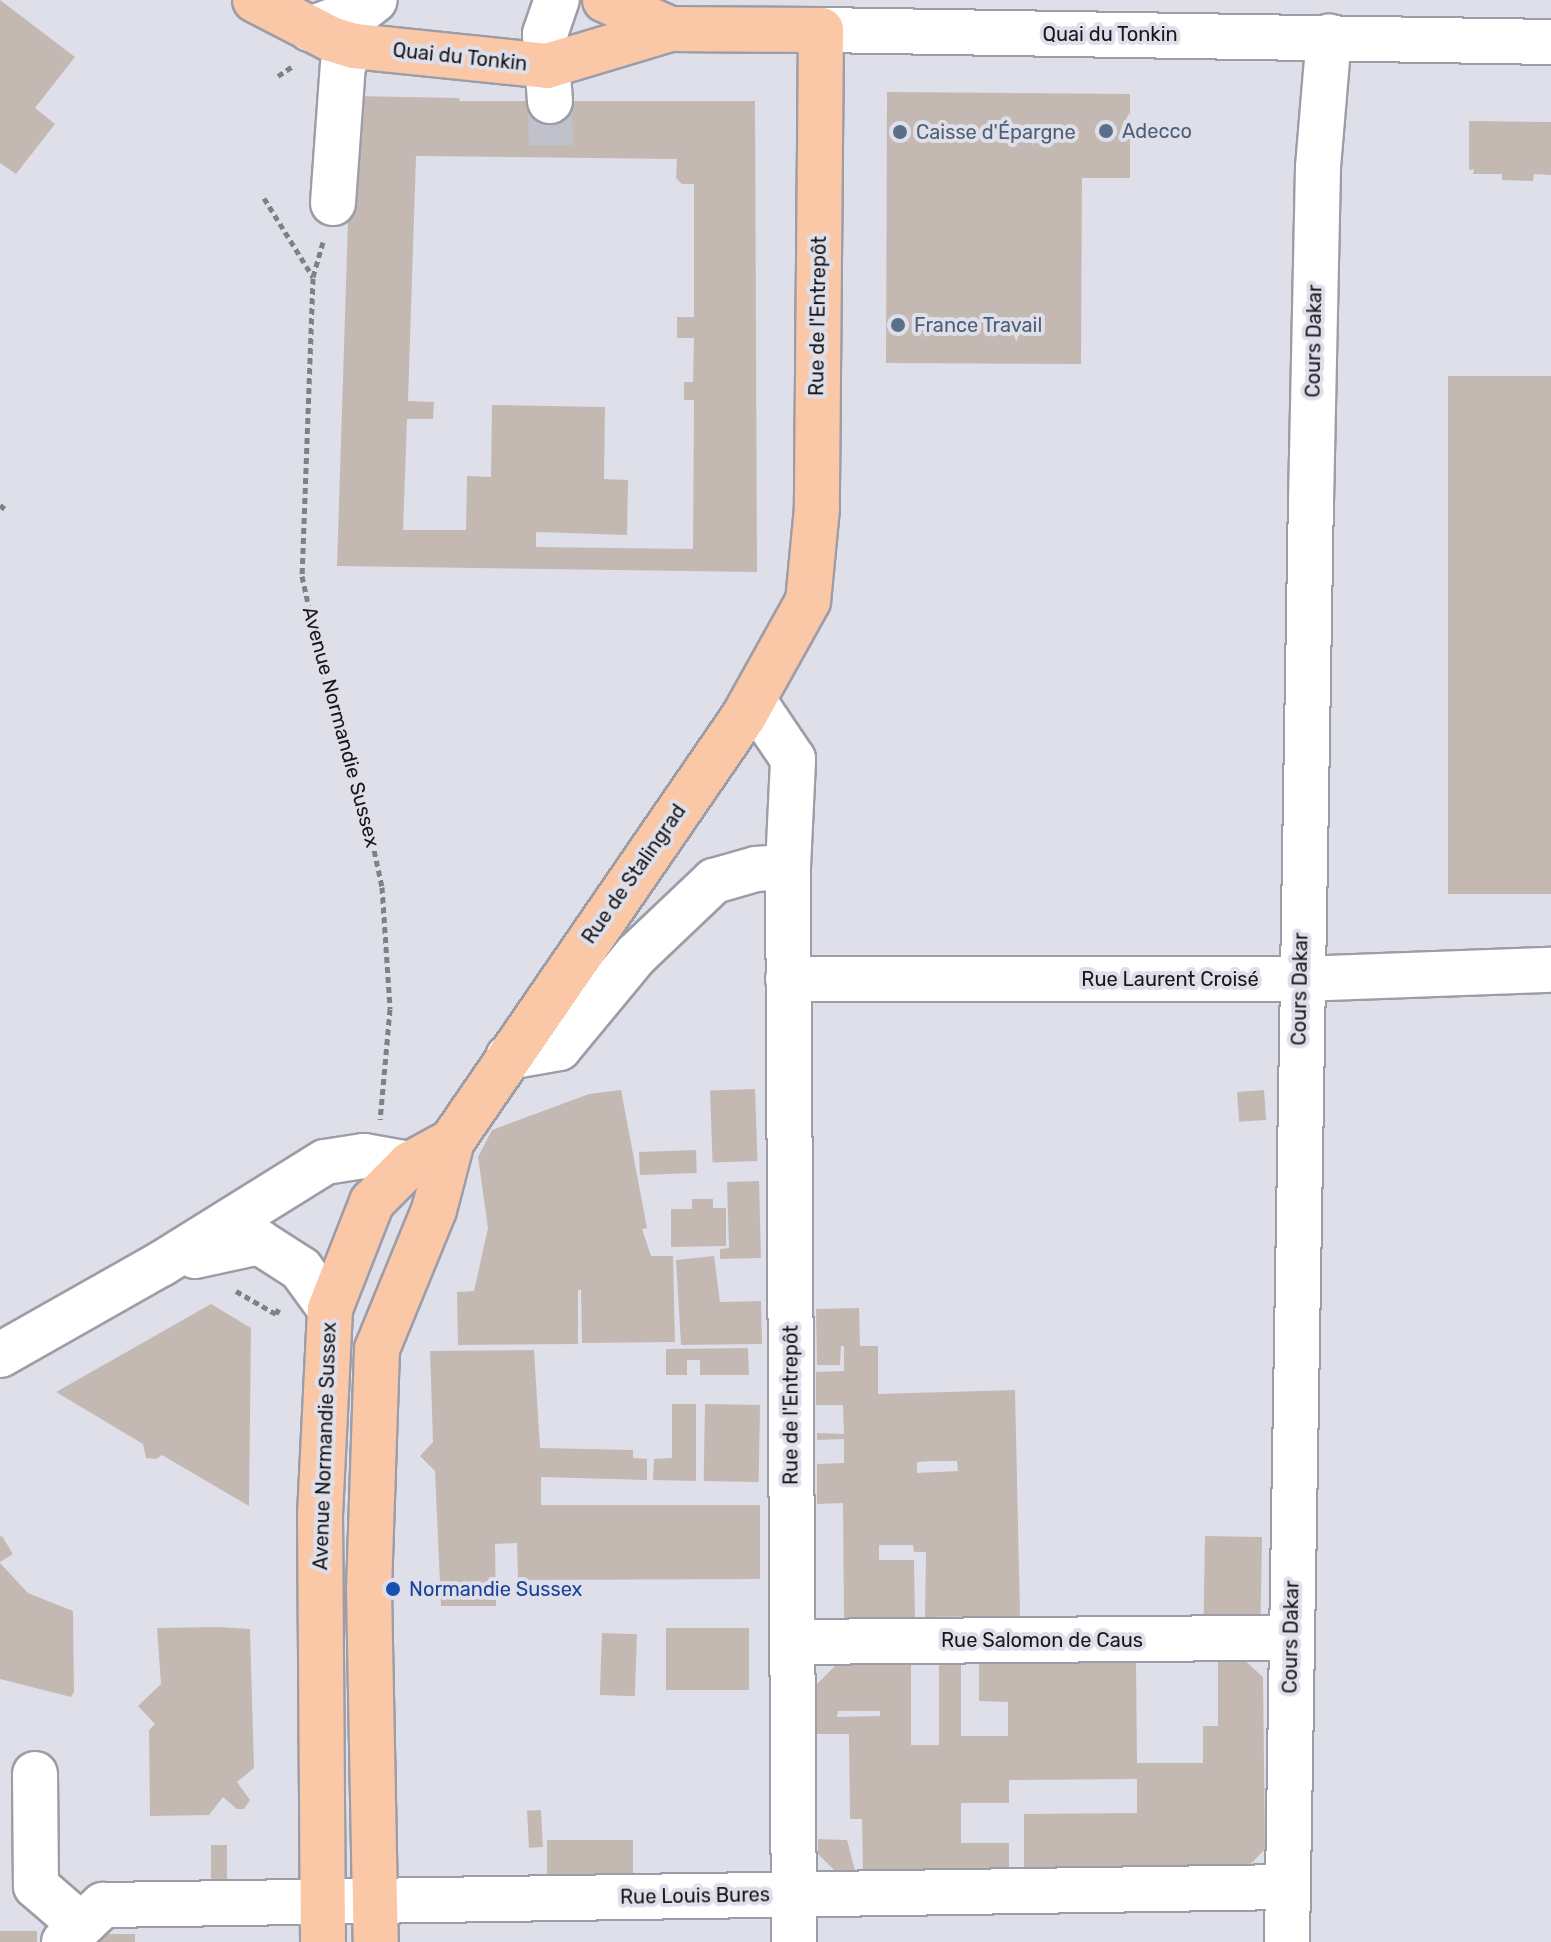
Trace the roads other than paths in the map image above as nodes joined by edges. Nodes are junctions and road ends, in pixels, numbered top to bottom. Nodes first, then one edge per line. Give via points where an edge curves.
1 (255, 0) edge
2 (375, 0) edge
3 (557, 0) edge
4 (605, 0) edge
5 (310, 29) junction
6 (670, 29) junction
7 (821, 30) junction
8 (1329, 36) junction
9 (1551, 42) edge
10 (354, 46) junction
11 (548, 84) junction
12 (333, 203) dead end
13 (808, 601) joint
14 (753, 700) junction
15 (788, 867) junction
16 (1551, 970) edge
17 (788, 979) junction
18 (1300, 979) junction
19 (508, 1057) junction
20 (452, 1141) junction
21 (410, 1164) junction
22 (161, 1264) junction
23 (330, 1309) junction
24 (0, 1355) edge
25 (1290, 1638) junction
26 (793, 1642) junction
27 (35, 1774) dead end
28 (1287, 1887) junction
29 (794, 1894) junction
30 (375, 1921) edge
31 (323, 1922) edge
32 (82, 1924) edge
33 (794, 1942) edge
34 (1287, 1942) edge

1 - 5 main road, Quai du Tonkin
2 - 5 street
3 - 11 street via 545,34
4 - 6 main road, Quai du Tonkin
5 - 10 main road, Quai du Tonkin
6 - 7 main road, Quai du Tonkin
6 - 11 main road, Quai du Tonkin
7 - 8 street, Quai du Tonkin
7 - 13 main road, Rue de l'Entrepôt via 817,508
8 - 9 street, Quai du Tonkin
8 - 18 street, Cours Dakar via 1318,167
10 - 11 main road, Quai du Tonkin
10 - 12 street via 343,65
13 - 14 main road, Rue de Stalingrad
14 - 15 street, Rue de l'Entrepôt via 793,759
14 - 19 main road, Rue de Stalingrad
15 - 17 street, Rue de l'Entrepôt
15 - 19 street via 714,881 636,955 559,1048
16 - 18 street, Rue Laurent Croisé
17 - 18 street, Rue Laurent Croisé
17 - 26 street, Rue de l'Entrepôt
18 - 25 street, Cours Dakar
19 - 20 main road, Rue de Stalingrad
20 - 21 main road, Avenue Normandie Sussex
20 - 30 main road via 434,1210 377,1349 369,1590
21 - 22 street via 364,1156 325,1162
21 - 23 main road, Avenue Normandie Sussex via 372,1202
22 - 23 street via 259,1242 301,1269
22 - 24 street
23 - 31 main road, Avenue Normandie Sussex via 320,1515
25 - 26 street, Rue Salomon de Caus
25 - 28 street, Cours Dakar
26 - 29 street, Rue de l'Entrepôt
27 - 32 street via 36,1886
28 - 29 street, Rue Louis Bures
28 - 34 street, Cours Dakar
29 - 30 street, Rue Louis Bures
29 - 33 street, Rue de l'Entrepôt
30 - 31 street, Rue Louis Bures
31 - 32 street, Rue Louis Bures

